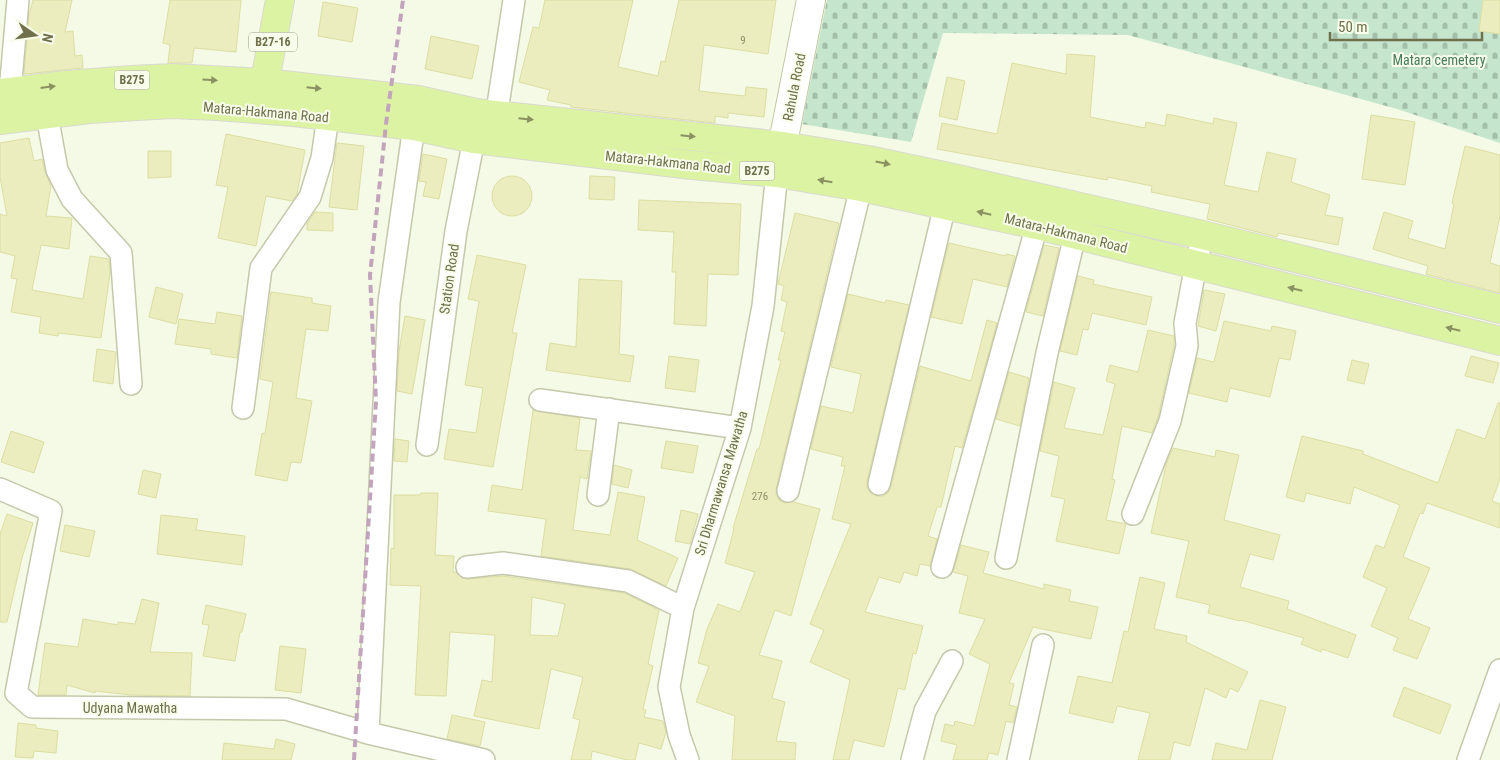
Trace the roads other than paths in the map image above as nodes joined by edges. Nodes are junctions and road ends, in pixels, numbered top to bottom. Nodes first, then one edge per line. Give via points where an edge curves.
1 (18, 0) edge
2 (280, 0) edge
3 (514, 0) edge
4 (811, 0) edge
5 (5, 93) edge
6 (263, 96) junction
7 (46, 115) junction
8 (328, 117) junction
9 (0, 120) edge
10 (414, 126) junction
11 (484, 128) junction
12 (783, 146) junction
13 (777, 173) junction
14 (861, 187) junction
15 (945, 204) junction
16 (1037, 225) junction
17 (1075, 235) junction
18 (1203, 235) junction
19 (1196, 264) junction
20 (1500, 310) edge
21 (1500, 342) edge
22 (131, 384) dead end
23 (540, 400) dead end
24 (243, 408) dead end
25 (609, 409) junction
26 (740, 428) junction
27 (427, 446) dead end
28 (879, 484) dead end
29 (0, 489) edge
30 (788, 490) dead end
31 (598, 495) dead end
32 (1133, 514) dead end
33 (1006, 558) dead end
34 (467, 567) dead end
35 (942, 567) dead end
36 (683, 608) junction
37 (1043, 645) dead end
38 (952, 661) dead end
39 (1500, 670) edge
40 (368, 733) junction
41 (484, 760) edge
42 (688, 760) edge
43 (912, 760) edge
44 (1018, 760) edge
45 (1468, 760) edge

1 - 5 street
2 - 6 main road, B27-16
3 - 11 street, Station Road
4 - 12 main road, Rahula Road
5 -> 6 main road, Matara-Hakmana Road / B275 via 66,85 165,79
6 - 7 main road, Matara-Hakmana Road / B275
6 - 8 main road, Matara-Hakmana Road / B275
6 -> 11 main road, Matara-Hakmana Road / B275 via 418,100
7 - 9 main road, Matara-Hakmana Road / B275
7 - 22 street via 57,170 72,199 121,252
8 - 10 main road, Matara-Hakmana Road / B275
8 - 24 street via 322,158 310,197 261,268
10 - 11 main road, Matara-Hakmana Road / B275
10 - 40 street via 389,302
11 -> 12 main road, Matara-Hakmana Road / B275
11 - 13 main road, Matara-Hakmana Road / B275
11 - 27 street, Station Road via 456,231
12 - 13 main road, Rahula Road
12 -> 18 main road, Matara-Hakmana Road / B275 via 877,162
14 -> 13 main road, Matara-Hakmana Road / B275
13 - 26 street, Sri Dharmawansa Mawatha via 763,306
14 - 15 main road, Matara-Hakmana Road / B275
14 - 30 street
16 -> 15 main road, Matara-Hakmana Road / B275
15 - 28 street
16 - 17 main road, Matara-Hakmana Road / B275
16 - 35 street
17 - 19 main road, Matara-Hakmana Road / B275
17 - 33 street via 1047,353
18 - 19 street
18 - 20 main road, Matara-Hakmana Road / B275
21 -> 19 main road, Matara-Hakmana Road / B275
19 - 32 street via 1185,323 1187,346 1170,420
23 - 25 street
25 - 26 street
25 - 31 street
26 - 36 street, Sri Dharmawansa Mawatha
29 - 40 street, Udyana Mawatha via 51,511 16,693 32,707 286,709
34 - 36 street via 503,562 628,581
36 - 42 street, Sri Dharmawansa Mawatha via 669,686
37 - 44 street
38 - 43 street via 925,711
39 - 45 street
40 - 41 street, Udyana Mawatha

